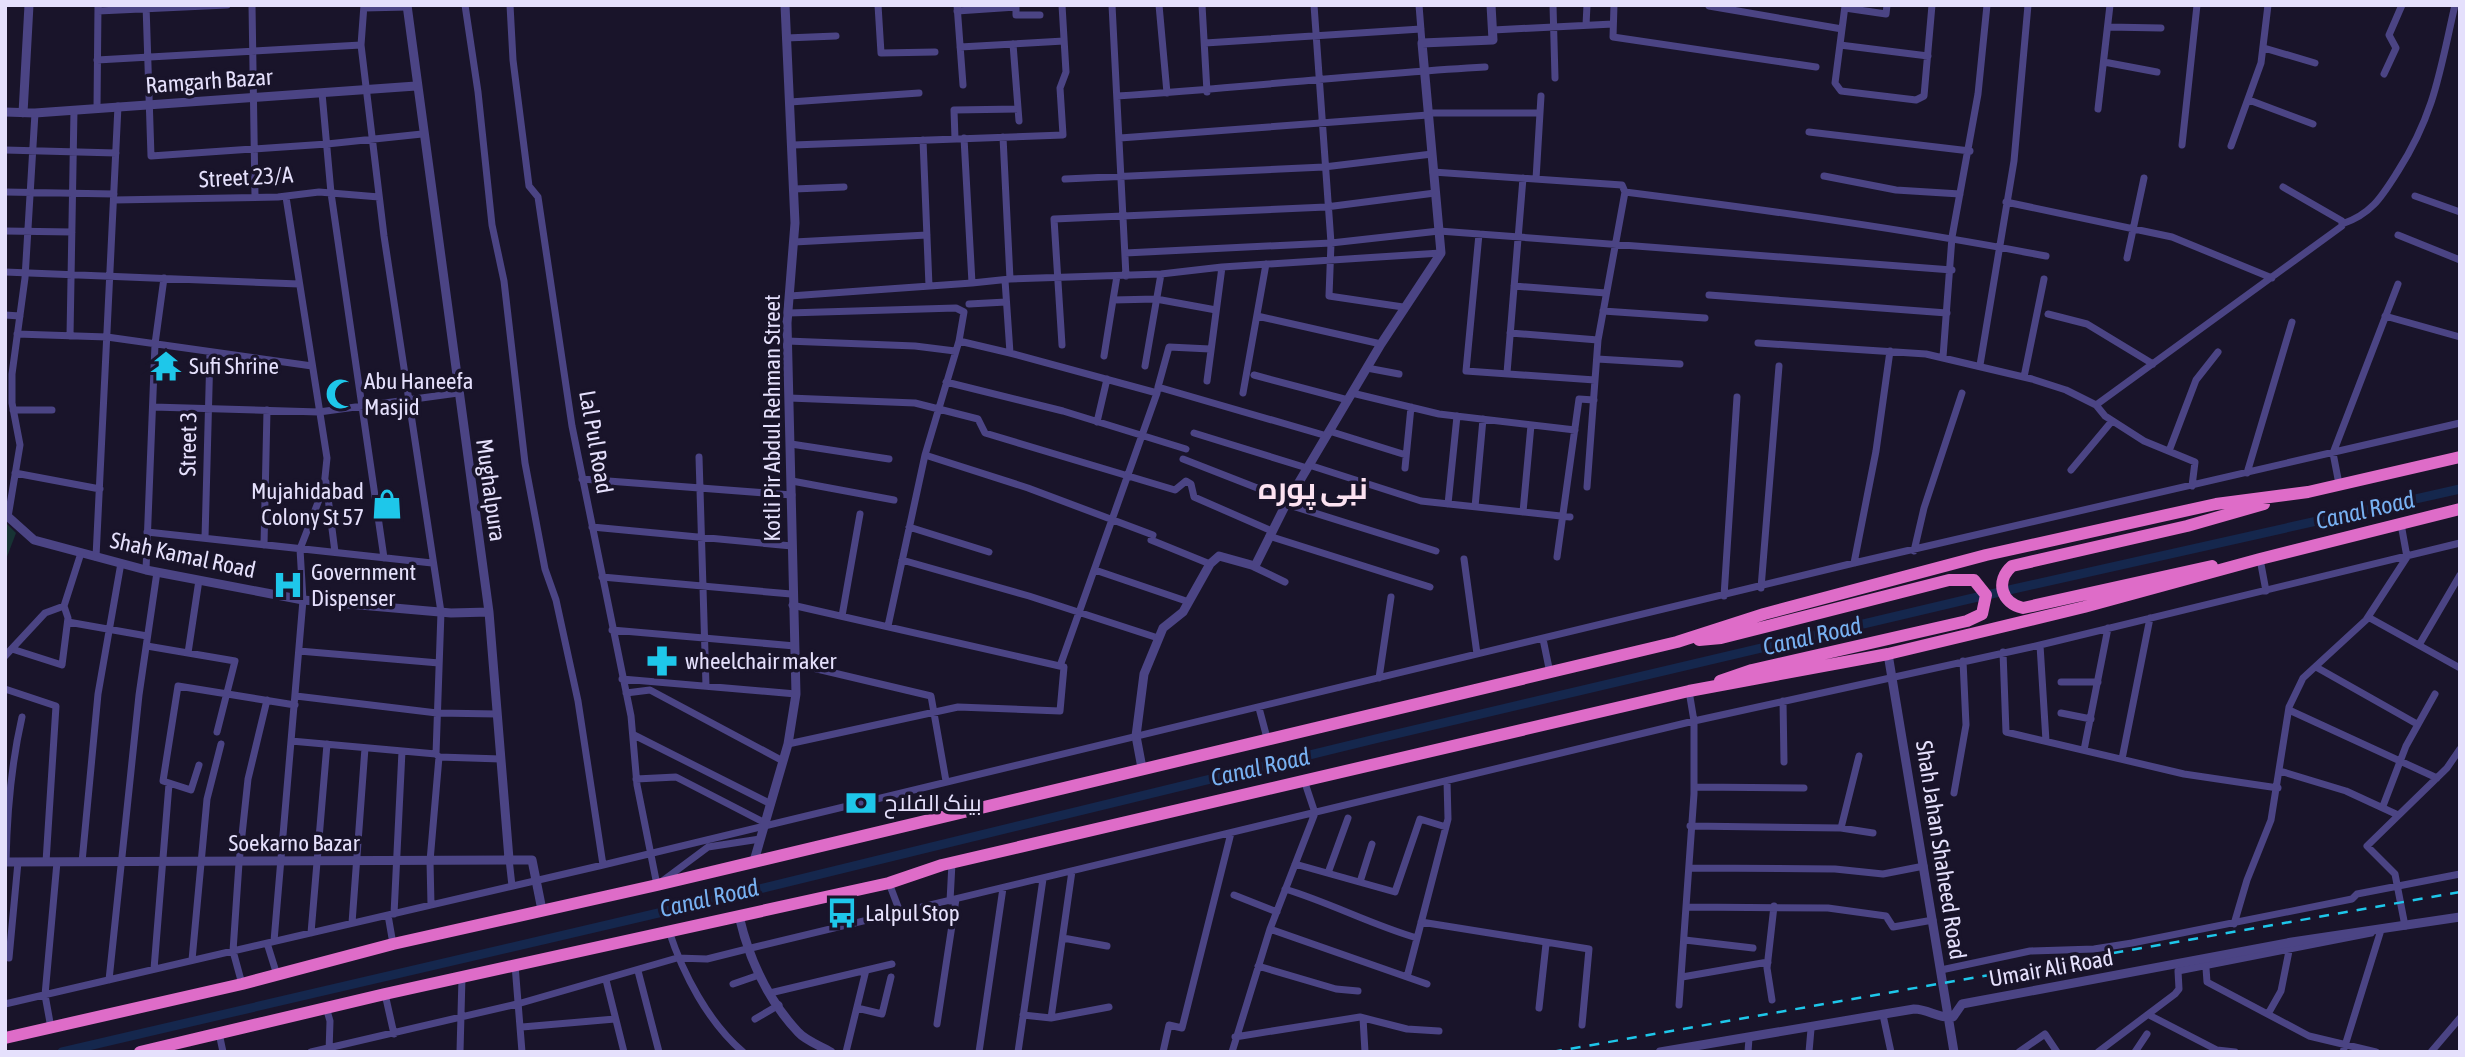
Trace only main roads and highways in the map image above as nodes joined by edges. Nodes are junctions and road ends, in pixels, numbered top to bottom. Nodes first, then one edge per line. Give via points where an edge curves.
1 (2460, 457) edge
2 (2308, 492) junction
3 (2460, 509) edge
4 (2260, 559) junction
5 (1677, 642) junction
6 (1689, 691) junction
7 (5, 1038) edge
8 (141, 1052) edge

1 - 2 highway
2 - 4 highway via 2187,526 2012,566 2003,577 2002,591 2010,603 2023,608 2186,570
2 - 5 highway via 2216,504 1986,555 1777,610
3 - 4 highway
4 - 6 highway via 1888,654
5 - 6 highway via 1721,638 1968,578 1980,583 1986,595 1986,608 1977,618 1752,670
5 - 7 highway
6 - 8 highway via 952,863 889,883

